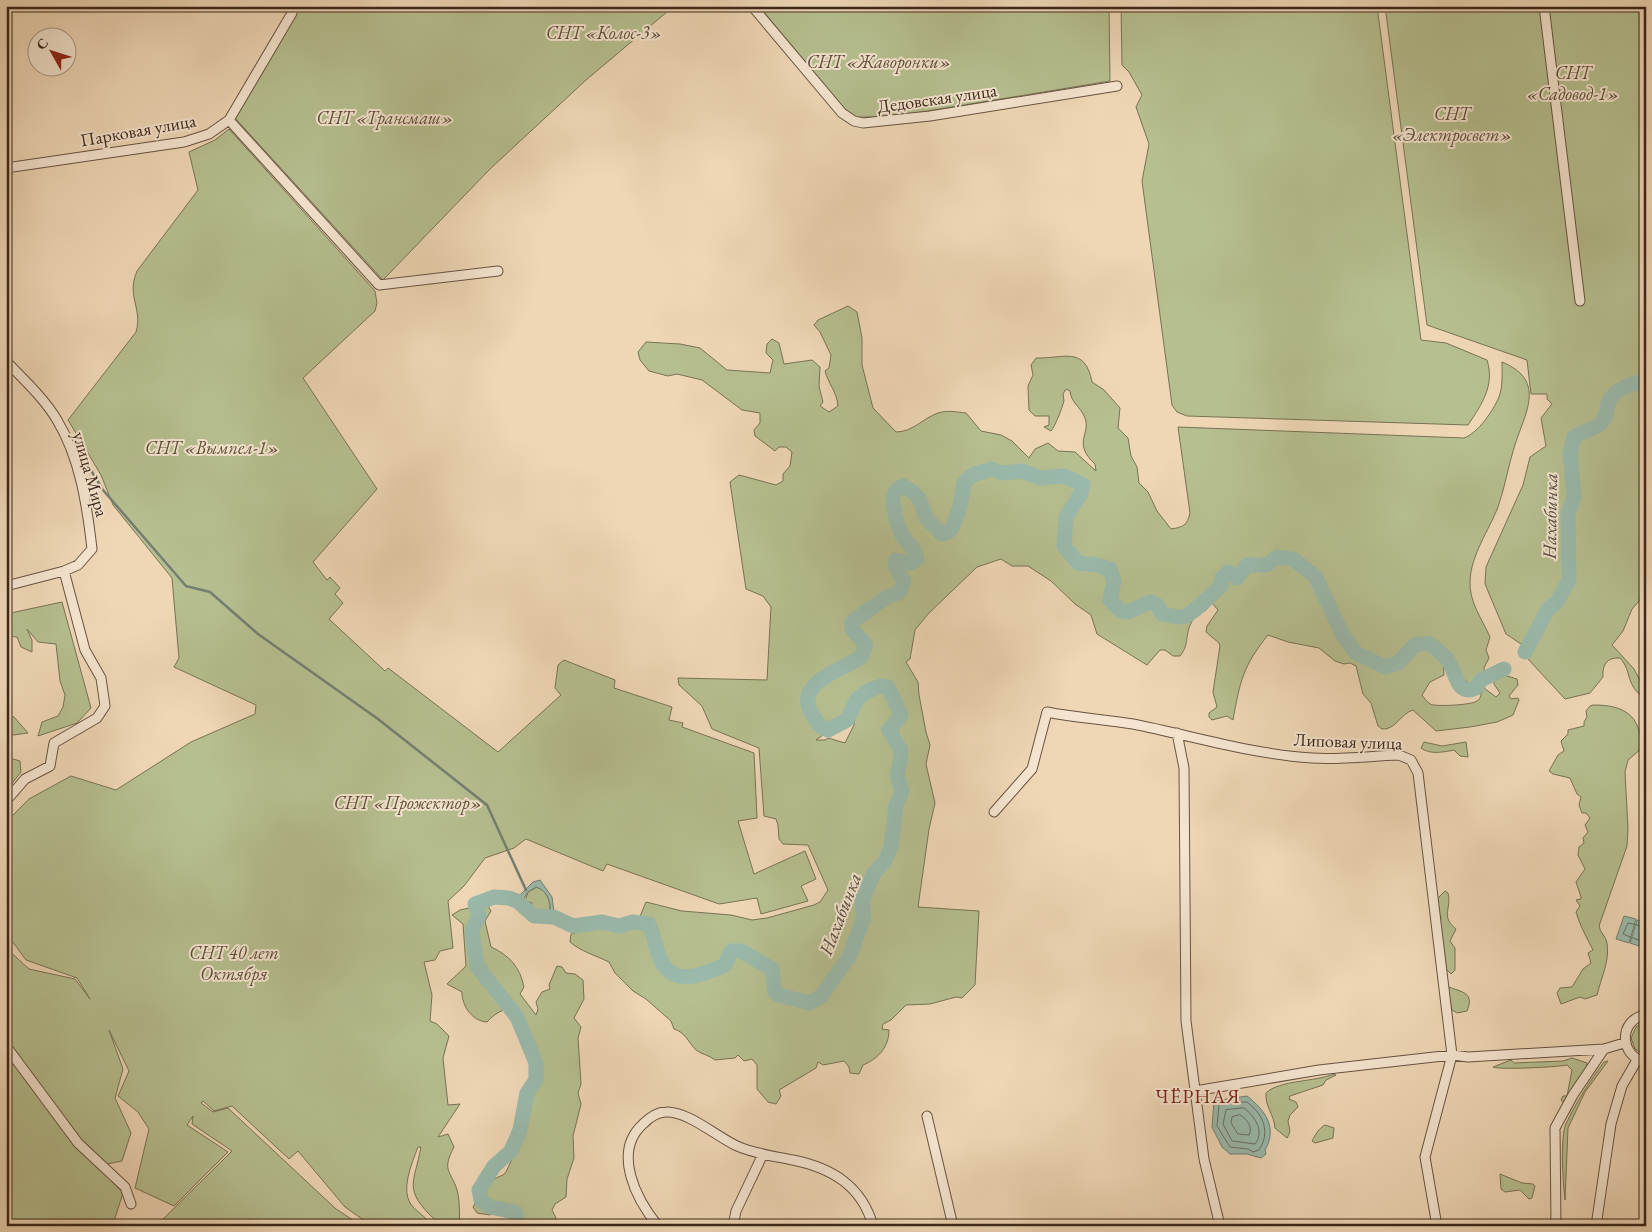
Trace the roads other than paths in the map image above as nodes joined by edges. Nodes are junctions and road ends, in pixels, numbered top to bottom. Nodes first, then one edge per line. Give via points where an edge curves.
1 (287, 6) edge
2 (752, 6) edge
3 (1544, 6) edge
4 (1116, 86) dead end
5 (229, 120) junction
6 (6, 168) edge
7 (498, 271) dead end
8 (1580, 301) dead end
9 (6, 361) edge
10 (64, 571) junction
11 (6, 586) edge
12 (1178, 733) junction
13 (6, 801) edge
14 (994, 812) dead end
15 (1646, 1015) edge
16 (1624, 1043) junction
17 (6, 1046) edge
18 (1604, 1049) junction
19 (1452, 1054) junction
20 (1641, 1061) edge
21 (1195, 1091) junction
22 (927, 1116) dead end
23 (763, 1154) junction
24 (131, 1204) dead end
25 (658, 1226) edge
26 (733, 1226) edge
27 (873, 1226) edge
28 (953, 1226) edge
29 (1220, 1226) edge
30 (1437, 1226) edge
31 (1556, 1226) edge
32 (1596, 1226) edge

1 - 5 street, Парковая улица via 292,13
2 - 4 street, Дедовская улица via 842,113 863,123 930,116
3 - 8 street
5 - 6 street, Парковая улица via 209,134 184,142
5 - 7 street via 379,285
9 - 10 street, улица Мира via 56,418 71,446 86,503 92,549 78,565
10 - 11 street
10 - 13 street via 85,650 101,678 105,706 97,718 54,743 50,766 25,779
12 - 14 street, Липовая улица via 1047,712 1032,769
12 - 19 street, Липовая улица via 1238,748 1313,758 1399,756 1411,760 1418,773
12 - 21 street via 1184,768 1186,1020
15 - 16 street via 1630,1023
16 - 18 street
16 - 20 street via 1631,1056
17 - 24 street via 78,1144 125,1187
18 - 19 street via 1468,1057
18 - 31 street via 1554,1128
19 - 21 street via 1319,1070
19 - 30 street via 1425,1157
20 - 32 street via 1622,1086 1612,1124
21 - 29 street via 1204,1159
22 - 28 street
23 - 25 street via 739,1147 677,1113 665,1112 648,1118 635,1131 627,1156 630,1172 647,1211
23 - 26 street via 736,1211
23 - 27 street via 816,1166 843,1180 866,1204

